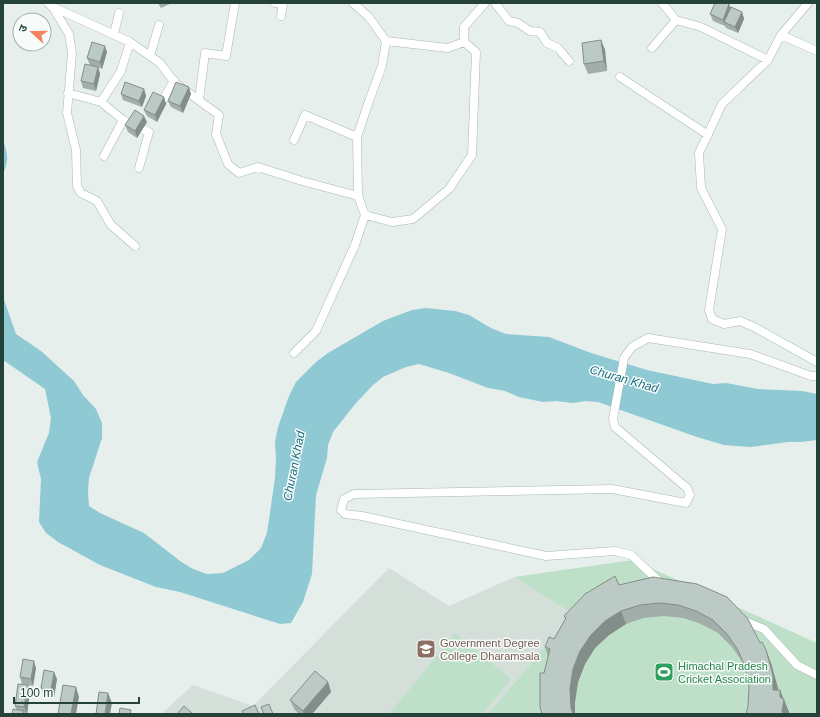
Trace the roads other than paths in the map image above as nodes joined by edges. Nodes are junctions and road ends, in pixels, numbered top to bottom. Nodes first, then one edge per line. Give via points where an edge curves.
1 (235, 3) edge
2 (275, 3) edge
3 (353, 3) edge
4 (485, 3) edge
5 (495, 3) edge
6 (662, 3) edge
7 (808, 3) edge
8 (50, 4) edge
9 (119, 13) dead end
10 (282, 16) dead end
11 (676, 20) junction
12 (159, 25) dead end
13 (114, 34) junction
14 (781, 35) junction
15 (386, 41) junction
16 (130, 42) junction
17 (464, 42) junction
18 (652, 48) dead end
19 (817, 51) edge
20 (150, 56) junction
21 (768, 60) junction
22 (569, 62) dead end
23 (620, 77) dead end
24 (174, 80) junction
25 (68, 93) junction
26 (199, 100) junction
27 (101, 102) junction
28 (157, 111) edge
29 (123, 120) junction
30 (708, 134) junction
31 (357, 137) junction
32 (294, 140) dead end
33 (104, 156) dead end
34 (139, 168) dead end
35 (358, 196) junction
36 (365, 215) junction
37 (135, 246) dead end
38 (294, 353) dead end
39 (817, 362) edge
40 (817, 376) edge
41 (671, 590) edge
42 (735, 617) edge
43 (817, 675) edge

1 - 26 street via 226,56 205,53
2 - 10 street via 283,4
3 - 15 street via 369,17
4 - 17 street via 464,27
5 - 22 street via 509,21 518,23 530,31 540,32 547,43 558,48
6 - 11 street
7 - 14 street
8 - 13 street
8 - 25 street via 69,34 72,53
9 - 13 street
11 - 18 street
11 - 21 street via 700,27
12 - 20 street
13 - 16 street
14 - 19 street
14 - 21 street
15 - 17 street via 448,48
15 - 31 street via 382,66
16 - 20 street
16 - 27 street via 121,71
17 - 36 street via 476,52 472,155 449,189 413,219 392,222
20 - 24 street via 160,62
21 - 30 street via 722,104
23 - 30 street
24 - 26 street
24 - 28 street
25 - 27 street
25 - 37 street via 67,113 76,150 76,186 81,193 97,201 111,224
26 - 35 street via 219,115 216,134 228,164 239,173 258,168
27 - 29 street
29 - 33 street
29 - 34 street via 149,132
30 - 39 street via 699,153 701,188 722,229 709,310 712,319 724,324 740,321 754,326
31 - 32 street via 305,115
31 - 35 street
35 - 36 street
36 - 38 street via 355,245 316,331
40 - 41 street via 750,354 648,338 632,347 624,358 613,419 615,427 687,488 690,495 686,503 612,489 354,494 344,499 340,510 346,514 546,556 615,551 631,555
42 - 43 street via 764,629 797,665

